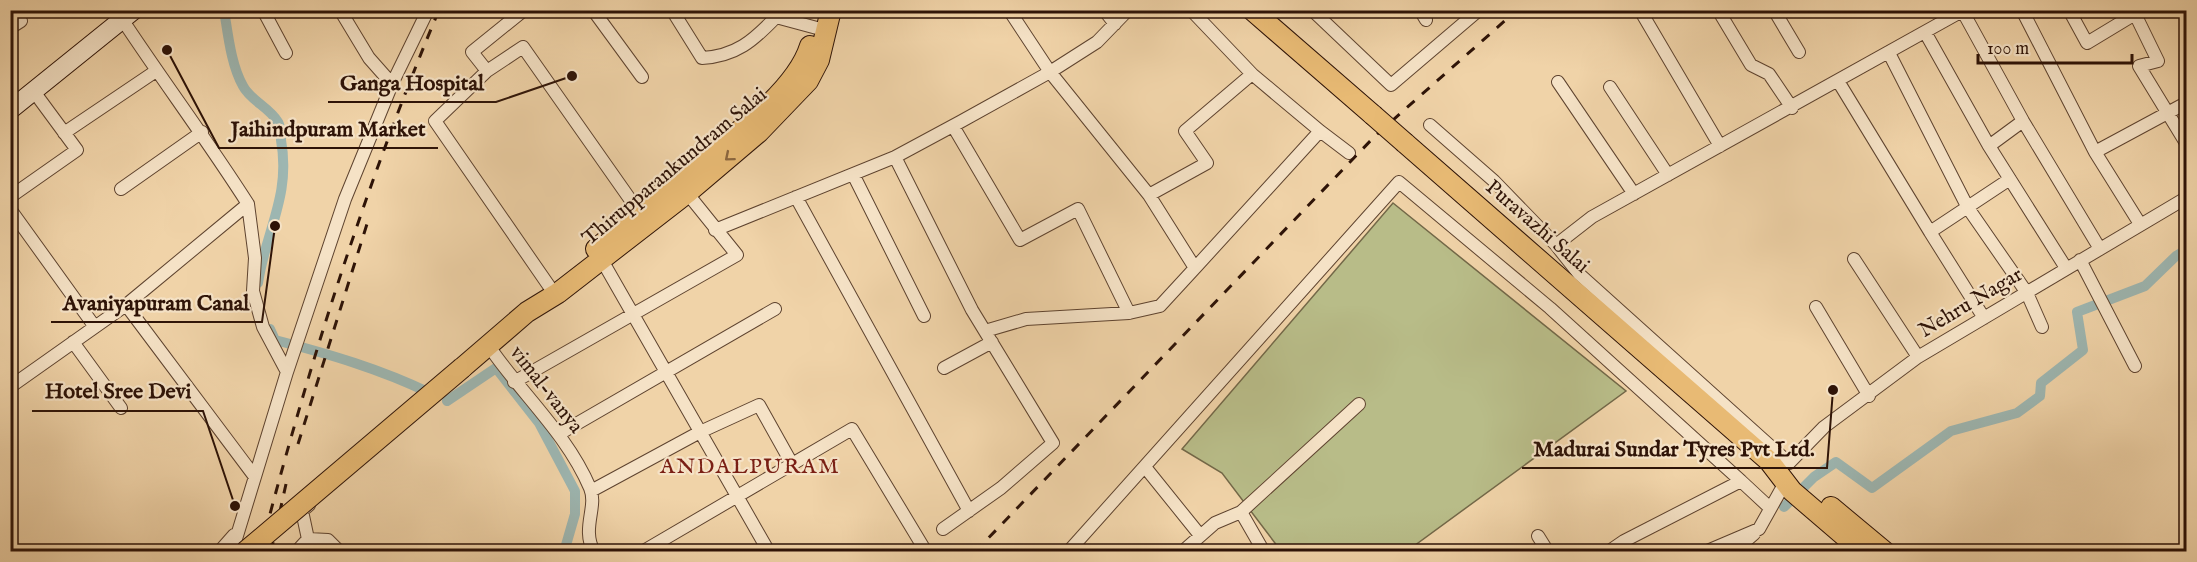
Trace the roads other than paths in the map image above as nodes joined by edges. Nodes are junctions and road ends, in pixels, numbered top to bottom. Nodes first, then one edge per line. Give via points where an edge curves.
1 (13, 10) edge
2 (263, 10) edge
3 (340, 10) edge
4 (428, 10) edge
5 (524, 10) edge
6 (593, 10) edge
7 (672, 10) edge
8 (831, 10) edge
9 (1009, 10) edge
10 (1104, 10) edge
11 (1128, 10) edge
12 (1191, 10) edge
13 (1252, 10) edge
14 (1479, 10) edge
15 (1640, 10) edge
16 (1718, 10) edge
17 (1774, 10) edge
18 (2022, 10) edge
19 (2069, 10) edge
20 (2184, 10) edge
21 (1315, 11) edge
22 (1963, 11) edge
23 (2134, 12) edge
24 (124, 13) edge
25 (775, 14) edge
26 (2187, 15) edge
27 (821, 23) edge
28 (1114, 24) junction
29 (10, 28) edge
30 (1926, 32) junction
31 (1799, 52) dead end
32 (286, 53) dead end
33 (1889, 53) junction
34 (156, 71) junction
35 (487, 71) junction
36 (1050, 72) junction
37 (1252, 74) junction
38 (642, 77) dead end
39 (1838, 81) junction
40 (1558, 82) dead end
41 (392, 84) junction
42 (1610, 87) dead end
43 (35, 93) junction
44 (2187, 103) edge
45 (1792, 108) junction
46 (10, 110) edge
47 (2168, 113) junction
48 (2023, 122) junction
49 (1430, 125) dead end
50 (952, 126) junction
51 (1320, 131) junction
52 (202, 132) junction
53 (64, 133) junction
54 (2187, 142) edge
55 (1720, 146) junction
56 (1989, 146) junction
57 (2095, 152) junction
58 (1349, 153) dead end
59 (895, 157) junction
60 (853, 174) junction
61 (1668, 175) junction
62 (2010, 179) junction
63 (682, 187) junction
64 (121, 189) dead end
65 (1634, 194) junction
66 (1149, 195) junction
67 (10, 197) edge
68 (796, 197) junction
69 (2187, 198) edge
70 (248, 204) junction
71 (1968, 208) junction
72 (10, 209) edge
73 (639, 212) junction
74 (2140, 224) junction
75 (715, 230) junction
76 (1930, 232) junction
77 (1556, 245) junction
78 (2100, 249) junction
79 (599, 255) junction
80 (1854, 259) dead end
81 (2080, 260) junction
82 (1195, 268) junction
83 (2066, 268) junction
84 (554, 290) junction
85 (2027, 293) junction
86 (126, 305) junction
87 (1816, 307) dead end
88 (775, 309) dead end
89 (1129, 313) junction
90 (633, 315) junction
91 (924, 316) dead end
92 (1984, 318) junction
93 (95, 327) junction
94 (2042, 327) dead end
95 (985, 331) junction
96 (73, 342) junction
97 (992, 342) junction
98 (493, 352) junction
99 (1918, 357) junction
100 (2135, 366) dead end
101 (944, 368) dead end
102 (665, 371) junction
103 (287, 372) junction
104 (514, 382) junction
105 (10, 387) edge
106 (1869, 396) junction
107 (1359, 404) dead end
108 (121, 408) dead end
109 (700, 432) junction
110 (559, 434) junction
111 (1789, 463) junction
112 (792, 464) junction
113 (1145, 467) junction
114 (255, 477) junction
115 (1741, 481) junction
116 (1798, 490) junction
117 (591, 491) junction
118 (737, 496) junction
119 (1770, 508) junction
120 (969, 511) junction
121 (1241, 512) junction
122 (241, 527) junction
123 (943, 529) dead end
124 (1759, 529) junction
125 (1199, 534) junction
126 (1538, 536) dead end
127 (308, 539) junction
128 (219, 552) edge
129 (232, 552) edge
130 (245, 552) edge
131 (296, 552) edge
132 (340, 552) edge
133 (594, 552) edge
134 (642, 552) edge
135 (769, 552) edge
136 (922, 552) edge
137 (1068, 552) edge
138 (1182, 552) edge
139 (1264, 552) edge
140 (1548, 552) edge
141 (1608, 552) edge
142 (1705, 552) edge
143 (1733, 552) edge
144 (1863, 552) edge
145 (1885, 552) edge

1 - 29 street via 21,21
2 - 32 street
3 - 41 street via 369,58
4 - 41 street
5 - 35 street via 472,52
6 - 38 street
7 - 25 street via 702,58 722,57 753,41
8 - 27 main road, Thirupparankundram Salai
9 - 36 street
10 - 28 street
11 - 28 street
12 - 37 street
13 - 116 main road, Puravazhi Salai, bridge
14 - 21 street via 1391,85
15 - 55 street
16 - 45 street via 1751,65 1769,74
17 - 31 street
18 - 57 street
19 - 23 street via 2087,43
20 - 26 street
22 - 30 street
22 - 48 street
23 - 47 street via 2158,61 2139,66
24 - 34 street
24 - 43 street
25 - 27 street
27 - 63 main road, Thirupparankundram Salai via 819,60 794,97 759,132
28 - 36 street via 1097,42
30 - 33 street
30 - 56 street
33 - 39 street
33 - 71 street
34 - 52 street
34 - 53 street
35 - 73 street via 523,48
35 - 84 street via 435,121
36 - 50 street
36 - 66 street
37 - 51 street
37 - 66 street via 1185,131 1207,163
39 - 45 street
39 - 76 street
40 - 65 street
41 - 103 street via 345,199
42 - 61 street
43 - 46 street
43 - 53 street
44 - 47 street
45 - 55 street
47 - 54 street
47 - 57 street
48 - 56 street
48 - 78 street
49 - 77 street via 1494,181
50 - 59 street
50 - 89 street via 1020,240 1078,209
51 - 58 street
51 - 82 street
52 - 64 street
52 - 70 street
53 - 67 street via 77,150
55 - 61 street
56 - 62 street
57 - 74 street
59 - 60 street
59 - 95 street
60 - 68 street
60 - 91 street
61 - 65 street
62 - 71 street
62 - 83 street
63 - 73 main road, Thirupparankundram Salai
63 - 75 street
63 - 79 main road, Thirupparankundram Salai
65 - 77 street via 1592,217
66 - 82 street
68 - 75 street
68 - 120 street
69 - 74 street, Nehru Nagar
70 - 86 street
70 - 103 street via 255,258 253,291 263,327
71 - 76 street
71 - 85 street
72 - 93 street
73 - 79 main road, Thirupparankundram Salai
74 - 78 street, Nehru Nagar
75 - 90 street via 737,255
76 - 92 street
77 - 111 street via 1579,274
78 - 81 street, Nehru Nagar
79 - 84 main road, Thirupparankundram Salai
79 - 90 street
80 - 99 street
81 - 83 street, Nehru Nagar
81 - 100 street
82 - 89 street via 1160,306
83 - 85 street, Nehru Nagar
84 - 98 street via 556,300
84 - 130 main road, Thirupparankundram Salai, bridge
85 - 92 street, Nehru Nagar
85 - 94 street
86 - 93 street
86 - 114 street
87 - 106 street
88 - 102 street
89 - 95 street via 1026,319
90 - 102 street
90 - 104 street
92 - 99 street, Nehru Nagar
93 - 96 street
95 - 97 street
96 - 105 street
96 - 108 street
97 - 101 street
97 - 120 street via 1053,443
98 - 104 street, vimal-vanya
98 - 127 street via 302,511
99 - 106 street, Nehru Nagar
102 - 109 street
102 - 110 street
103 - 114 street
104 - 110 street, vimal-vanya
106 - 111 street, Nehru Nagar via 1824,427
107 - 121 street
109 - 112 street via 759,405
109 - 117 street
109 - 118 street
110 - 117 street, vimal-vanya
111 - 116 street
112 - 118 street
112 - 136 street via 852,429
113 - 115 street via 1399,182 1550,308
113 - 125 street
113 - 137 street
114 - 122 street
115 - 119 street
115 - 141 street
116 - 119 street
116 - 144 main road, Puravazhi Salai
116 - 145 main road, Puravazhi Salai
117 - 133 street via 588,540
118 - 134 street
118 - 135 street
119 - 124 street
120 - 123 street
121 - 125 street
121 - 139 street
122 - 128 street
122 - 129 street
124 - 142 street
124 - 143 street
125 - 138 street
126 - 140 street
127 - 131 street
127 - 132 street via 328,540

